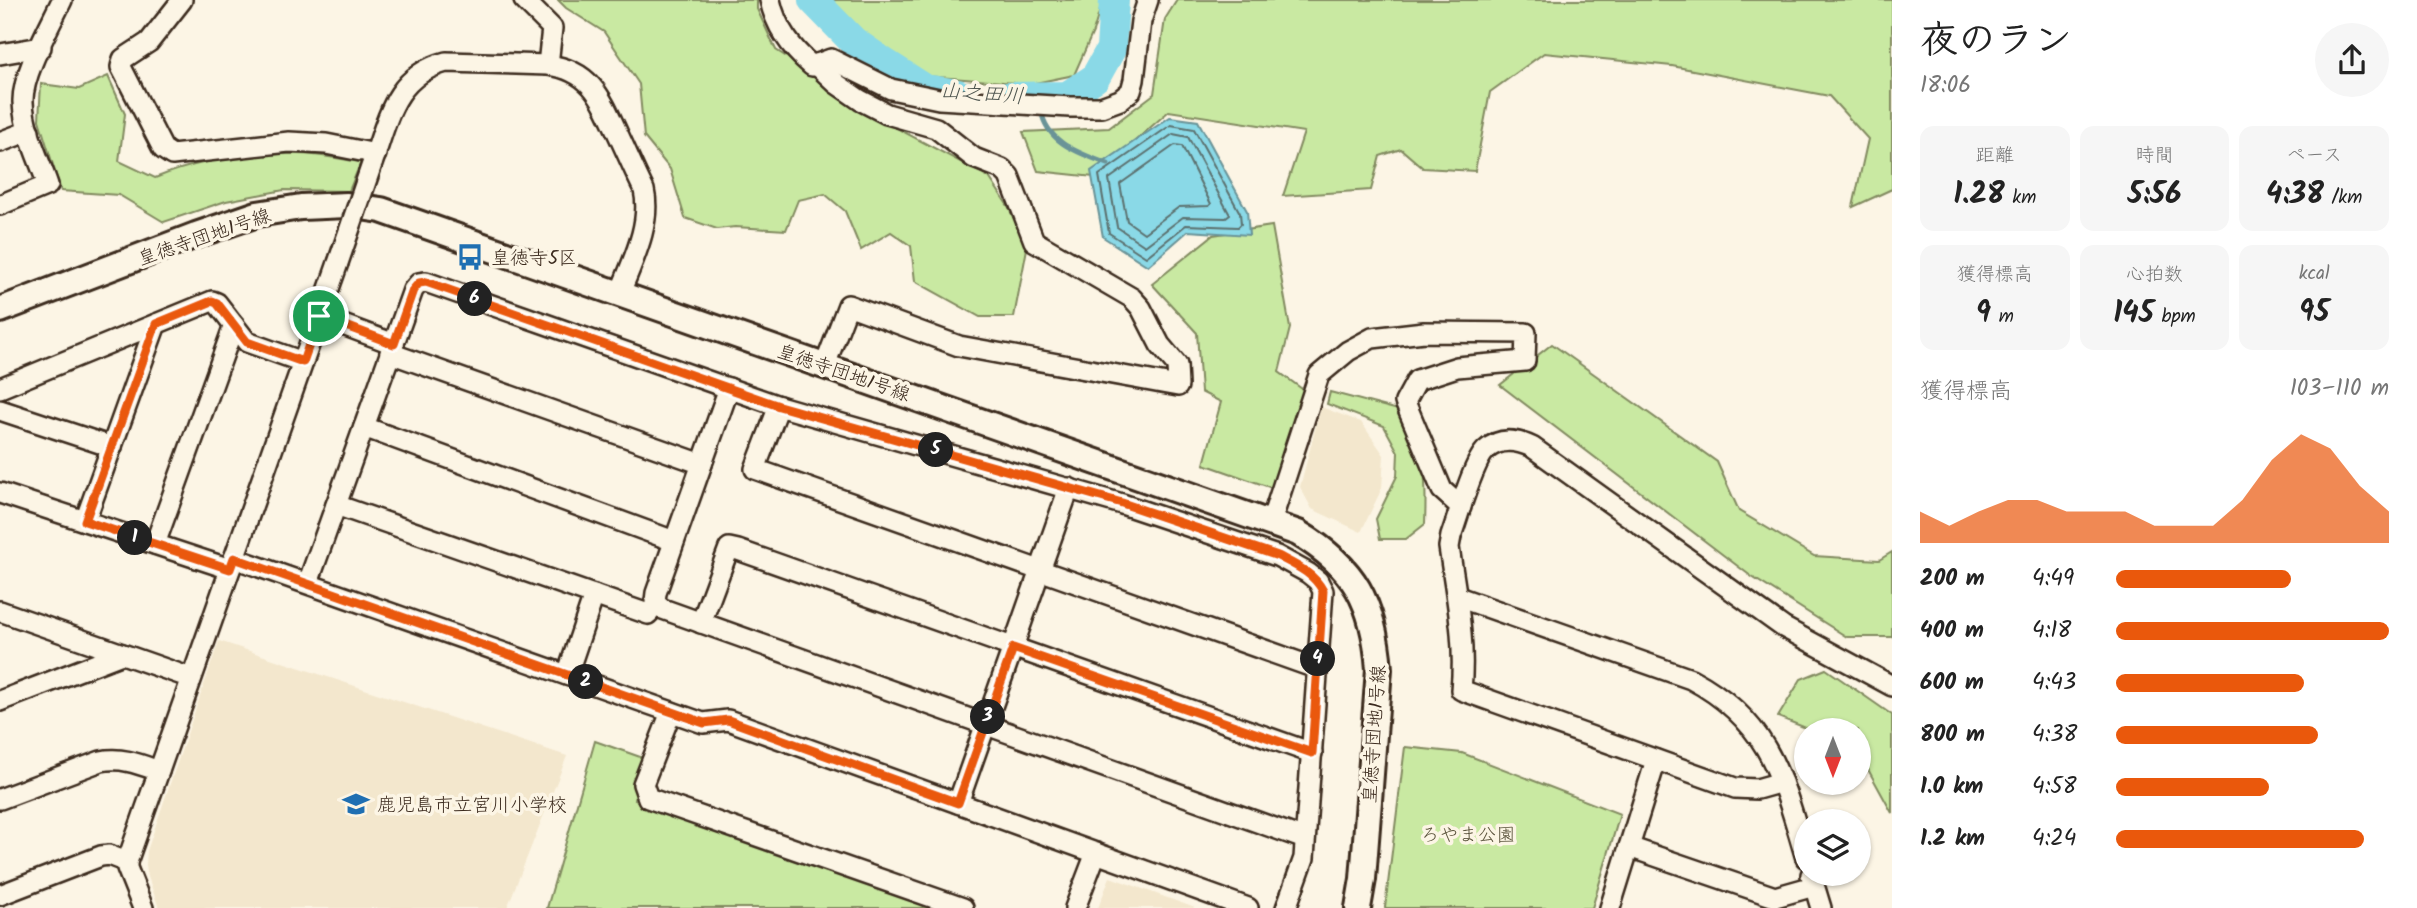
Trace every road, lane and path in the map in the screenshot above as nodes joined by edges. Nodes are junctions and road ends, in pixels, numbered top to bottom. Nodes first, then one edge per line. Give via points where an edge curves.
1 (62, 0) edge
2 (182, 0) edge
3 (524, 0) edge
4 (770, 0) edge
5 (1149, 0) edge
6 (41, 47) junction
7 (0, 54) edge
8 (816, 64) junction
9 (548, 65) junction
10 (29, 131) junction
11 (0, 142) edge
12 (374, 159) junction
13 (0, 205) edge
14 (620, 293) junction
15 (0, 310) edge
16 (319, 316) junction
17 (156, 324) junction
18 (234, 325) junction
19 (392, 348) junction
20 (303, 362) junction
21 (825, 365) junction
22 (0, 388) edge
23 (729, 388) junction
24 (779, 406) junction
25 (0, 410) edge
26 (364, 427) junction
27 (112, 447) junction
28 (702, 464) junction
29 (1069, 488) junction
30 (0, 493) edge
31 (336, 505) junction
32 (1461, 507) junction
33 (85, 521) junction
34 (1271, 522) junction
35 (674, 541) junction
36 (155, 544) junction
37 (232, 563) junction
38 (1040, 570) junction
39 (308, 583) junction
40 (594, 595) junction
41 (1458, 597) junction
42 (657, 604) junction
43 (0, 611) edge
44 (701, 623) junction
45 (1013, 648) junction
46 (122, 654) junction
47 (1318, 669) junction
48 (567, 675) junction
49 (191, 678) junction
50 (1892, 685) edge
51 (0, 701) edge
52 (671, 712) junction
53 (986, 724) junction
54 (1312, 753) junction
55 (1656, 760) junction
56 (159, 771) junction
57 (1782, 782) junction
58 (0, 799) edge
59 (958, 803) junction
60 (1794, 820) edge
61 (1305, 839) junction
62 (1629, 847) junction
63 (1096, 853) junction
64 (127, 862) junction
65 (1799, 886) edge
66 (1814, 886) edge
67 (0, 895) edge
68 (143, 908) edge
69 (963, 908) edge
70 (1075, 908) edge
71 (1248, 908) edge
72 (1286, 908) edge
73 (1358, 908) edge
74 (1610, 908) edge
75 (1821, 908) edge

1 - 6 street
2 - 12 street via 157,34 122,59 121,66 163,149 172,155 306,142
3 - 9 street via 552,28
4 - 8 street via 778,26 794,50 812,66
5 - 8 street via 1141,21 1130,91 1101,107 939,99 891,89 831,59
6 - 7 street
6 - 10 street via 23,101
8 - 21 street via 860,100 887,114 936,128 974,158 1002,169 1009,176 1034,241 1132,298 1177,365 1178,386 959,346 848,305
9 - 12 street via 446,62 425,69 396,99
9 - 14 street via 578,74 601,97 644,190 647,214
10 - 11 street
10 - 13 street via 48,185
12 - 16 street, bridge
14 - 15 street, 皇徳寺団地1号線 via 407,217 347,205 257,214
14 - 21 street, 皇徳寺団地1号線
16 - 19 street
16 - 20 street
17 - 18 street via 212,301
17 - 22 street
17 - 27 street
18 - 20 street via 247,342
18 - 36 street
19 - 23 street via 413,290 426,282
19 - 26 street
19 - 28 street
20 - 37 street
21 - 34 street, 皇徳寺団地1号線
23 - 24 street
23 - 28 street
24 - 29 street
24 - 38 street via 755,469
25 - 27 street
26 - 31 street
26 - 35 street
27 - 33 street
28 - 35 street
29 - 38 street
29 - 47 street via 1278,556 1308,573 1323,591
30 - 33 street
31 - 39 street
31 - 40 street
32 - 34 street via 1442,490 1405,402 1418,380 1457,367 1525,361 1526,333 1424,332 1372,338 1348,351 1319,375
32 - 41 street via 1450,547
32 - 50 street via 1486,450 1510,440 1523,443 1783,627
33 - 36 street
34 - 73 street, 皇徳寺団地1号線 via 1321,547 1351,576 1377,642 1378,682
35 - 42 street via 656,593
36 - 37 street
37 - 39 street
37 - 49 street
38 - 45 street
38 - 47 street
39 - 48 street
40 - 42 street via 648,614
40 - 48 street
41 - 55 street via 1464,662 1461,690
41 - 57 street via 1710,690 1745,718 1761,738
42 - 44 street
43 - 46 street
44 - 45 street via 729,548
44 - 53 street
45 - 53 street
45 - 54 street
46 - 49 street
46 - 51 street
47 - 54 street
48 - 52 street
49 - 56 street
52 - 59 street via 704,723 728,720
52 - 69 street via 643,784 648,798
53 - 59 street
53 - 61 street
54 - 61 street
55 - 57 street via 1735,788 1757,789
55 - 62 street
56 - 58 street via 112,759
56 - 64 street
57 - 60 street
59 - 63 street
61 - 72 street via 1304,858
62 - 65 street via 1775,897
62 - 74 street
63 - 70 street
63 - 71 street
64 - 67 street via 101,856
64 - 68 street
66 - 75 street

